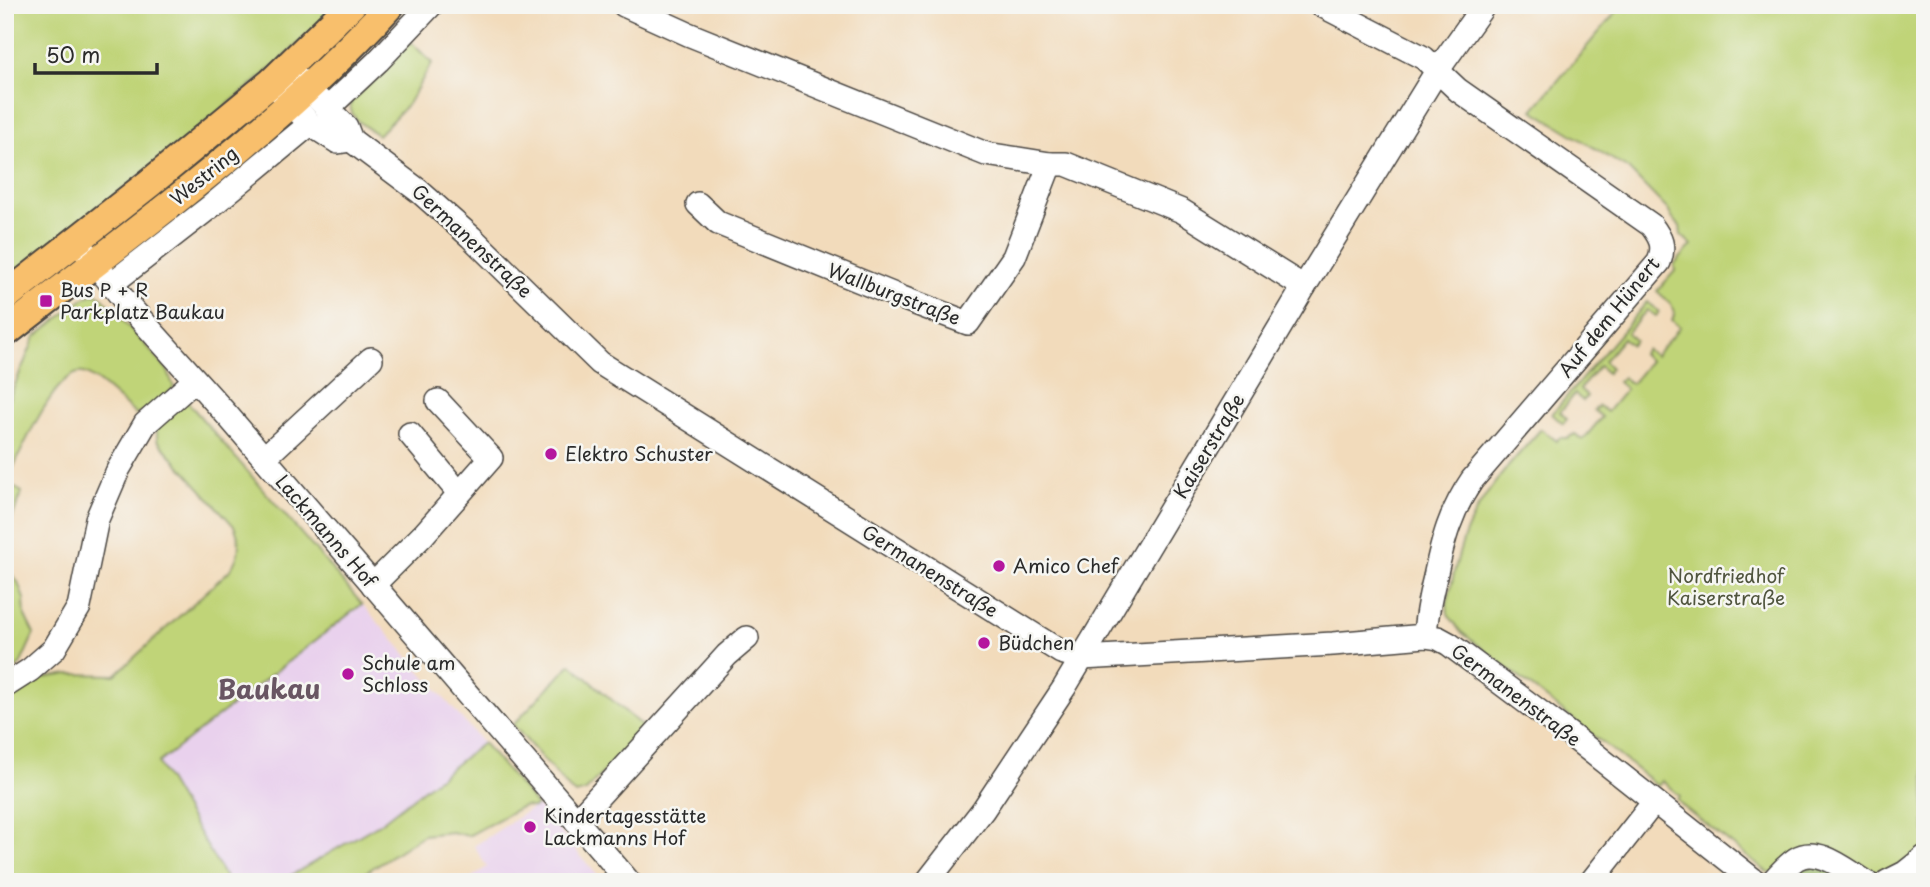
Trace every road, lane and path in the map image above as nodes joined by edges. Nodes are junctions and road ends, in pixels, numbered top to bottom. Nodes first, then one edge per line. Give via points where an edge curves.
1 (351, 5) edge
2 (390, 5) edge
3 (431, 5) edge
4 (624, 5) edge
5 (1321, 5) edge
6 (1484, 5) edge
7 (1437, 71) junction
8 (279, 75) junction
9 (299, 96) junction
10 (318, 116) junction
11 (1050, 164) junction
12 (698, 204) dead end
13 (77, 241) junction
14 (103, 274) junction
15 (1304, 287) junction
16 (5, 297) edge
17 (5, 333) edge
18 (370, 359) dead end
19 (195, 380) junction
20 (438, 401) dead end
21 (331, 409) dead end
22 (410, 434) dead end
23 (267, 461) junction
24 (459, 493) junction
25 (373, 584) junction
26 (1425, 636) junction
27 (747, 638) dead end
28 (1082, 658) junction
29 (5, 686) edge
30 (1654, 802) junction
31 (576, 821) junction
32 (1925, 857) edge
33 (629, 882) edge
34 (927, 882) edge
35 (1591, 882) edge
36 (1756, 882) edge
37 (1772, 882) edge
38 (1866, 882) edge
39 (1887, 882) edge

1 - 8 main road, Westring
2 - 9 main road, Westring
3 - 10 street, Westring
4 - 11 street via 986,153
5 - 7 street via 1424,58
6 - 7 street, Kaiserstraße
7 - 15 street, Kaiserstraße
7 - 26 street, Auf dem Hünert via 1651,225 1660,236 1662,254 1461,497 1444,536
8 - 9 street, Germanenstraße
8 - 13 main road, Westring
9 - 10 street, Germanenstraße
9 - 14 main road, Westring
10 - 14 street, Westring via 210,206
10 - 28 street, Germanenstraße via 346,127 351,140 461,228 600,363 1061,652
11 - 12 street, Wallburgstraße via 1014,257 968,323 718,223
11 - 15 street via 1066,164 1182,211
13 - 14 street, Lackmanns Hof
13 - 16 main road, Westring
14 - 17 main road, Westring
14 - 19 street, Lackmanns Hof
15 - 28 street, Kaiserstraße
18 - 23 street
19 - 23 street, Lackmanns Hof
19 - 29 street via 145,424 118,470 97,519 79,607 54,649
20 - 24 street via 491,458
21 - 23 street
22 - 24 street
23 - 25 street, Lackmanns Hof
24 - 25 street
25 - 31 street, Lackmanns Hof
26 - 28 street, Germanenstraße
26 - 30 street, Germanenstraße via 1449,644
27 - 31 street
28 - 34 street, Kaiserstraße via 990,801
30 - 35 street
30 - 36 street, Germanenstraße
31 - 33 street, Lackmanns Hof
32 - 39 street
37 - 38 street via 1806,855 1825,858

